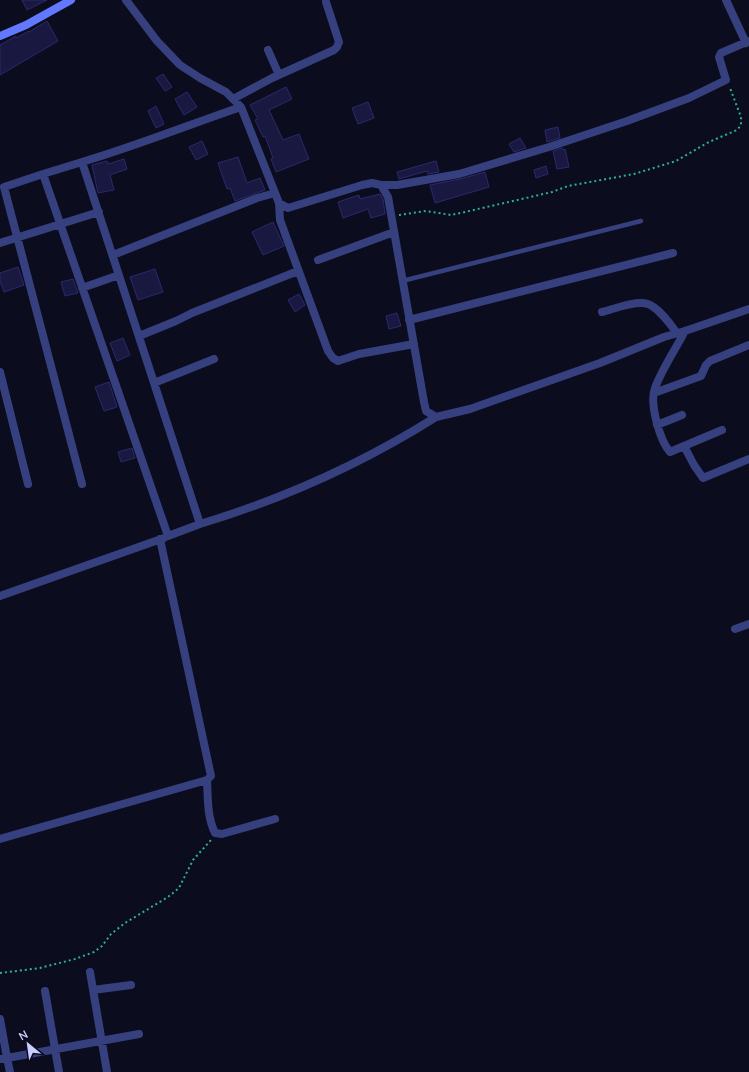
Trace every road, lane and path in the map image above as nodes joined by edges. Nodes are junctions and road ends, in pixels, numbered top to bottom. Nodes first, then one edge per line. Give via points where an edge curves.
1 (71, 0) edge
2 (126, 0) edge
3 (726, 0) edge
4 (326, 2) dead end
5 (0, 36) edge
6 (747, 42) edge
7 (268, 50) dead end
8 (279, 75) junction
9 (726, 80) junction
10 (233, 99) junction
11 (241, 107) junction
12 (82, 162) junction
13 (43, 174) junction
14 (381, 185) junction
15 (2, 188) edge
16 (275, 193) junction
17 (279, 204) junction
18 (99, 212) junction
19 (392, 217) junction
20 (641, 221) dead end
21 (61, 224) junction
22 (394, 232) junction
23 (17, 238) junction
24 (0, 243) edge
25 (673, 253) dead end
26 (113, 255) junction
27 (318, 260) dead end
28 (298, 271) junction
29 (120, 275) junction
30 (402, 281) junction
31 (82, 288) junction
32 (749, 309) edge
33 (602, 312) dead end
34 (409, 320) junction
35 (681, 332) junction
36 (139, 336) junction
37 (414, 344) junction
38 (749, 345) edge
39 (214, 359) dead end
40 (0, 372) edge
41 (154, 383) junction
42 (654, 393) junction
43 (682, 415) dead end
44 (436, 417) junction
45 (657, 425) junction
46 (722, 430) dead end
47 (684, 446) junction
48 (749, 459) edge
49 (28, 484) dead end
50 (82, 484) dead end
51 (200, 524) junction
52 (168, 536) junction
53 (160, 539) junction
54 (0, 596) edge
55 (749, 624) edge
56 (736, 629) dead end
57 (207, 780) junction
58 (275, 819) dead end
59 (217, 834) junction
60 (0, 839) edge
61 (90, 972) dead end
62 (0, 973) edge
63 (131, 985) dead end
64 (93, 990) junction
65 (45, 991) dead end
66 (0, 1020) edge
67 (139, 1034) dead end
68 (102, 1040) junction
69 (55, 1049) junction
70 (4, 1058) edge
71 (10, 1072) edge
72 (59, 1072) edge
73 (107, 1072) edge

1 - 5 street
2 - 10 street via 157,41 180,65 226,92
3 - 6 street
4 - 8 street via 339,42 337,47
6 - 9 street via 719,57
7 - 8 street
8 - 10 street
9 - 14 street via 689,98 549,147 459,174
9 - 19 path via 741,117 741,125 676,161 634,174 568,186 458,214 426,211
10 - 11 street
11 - 12 street via 120,151
11 - 16 street
12 - 13 street
12 - 18 street
13 - 15 street
13 - 21 street
14 - 17 street via 362,185 288,208
14 - 19 street via 388,197
15 - 23 street
16 - 17 street
16 - 26 street
17 - 28 street via 280,220
18 - 21 street
18 - 26 street
19 - 22 street
20 - 30 lane
21 - 23 street
21 - 31 street
22 - 27 street
22 - 30 street
23 - 24 street
23 - 50 street
25 - 34 street
26 - 29 street
28 - 36 street
28 - 37 street via 328,351 333,358 338,360
29 - 31 street
29 - 36 street
30 - 34 street
31 - 52 street
32 - 35 street
33 - 35 street via 635,304 647,304
34 - 37 street
35 - 42 street
35 - 44 street via 470,409
36 - 41 street
37 - 44 street via 426,410
38 - 42 street via 710,361 701,376
39 - 41 street
40 - 49 street
41 - 51 street
42 - 45 street
43 - 45 street
44 - 51 street via 406,436 328,476 230,515
45 - 47 street via 665,447 670,452
46 - 47 street
47 - 48 street via 703,478
51 - 52 street
52 - 53 street
53 - 54 street
53 - 57 street via 211,776
55 - 56 street
57 - 59 street via 210,816
57 - 60 street
58 - 59 street
59 - 62 path via 193,860 179,888 111,934 94,952 40,968
61 - 64 street
63 - 64 street
64 - 68 street
65 - 69 street
66 - 70 street
67 - 68 street
68 - 69 street
68 - 73 street
69 - 70 street
69 - 72 street
70 - 71 street

